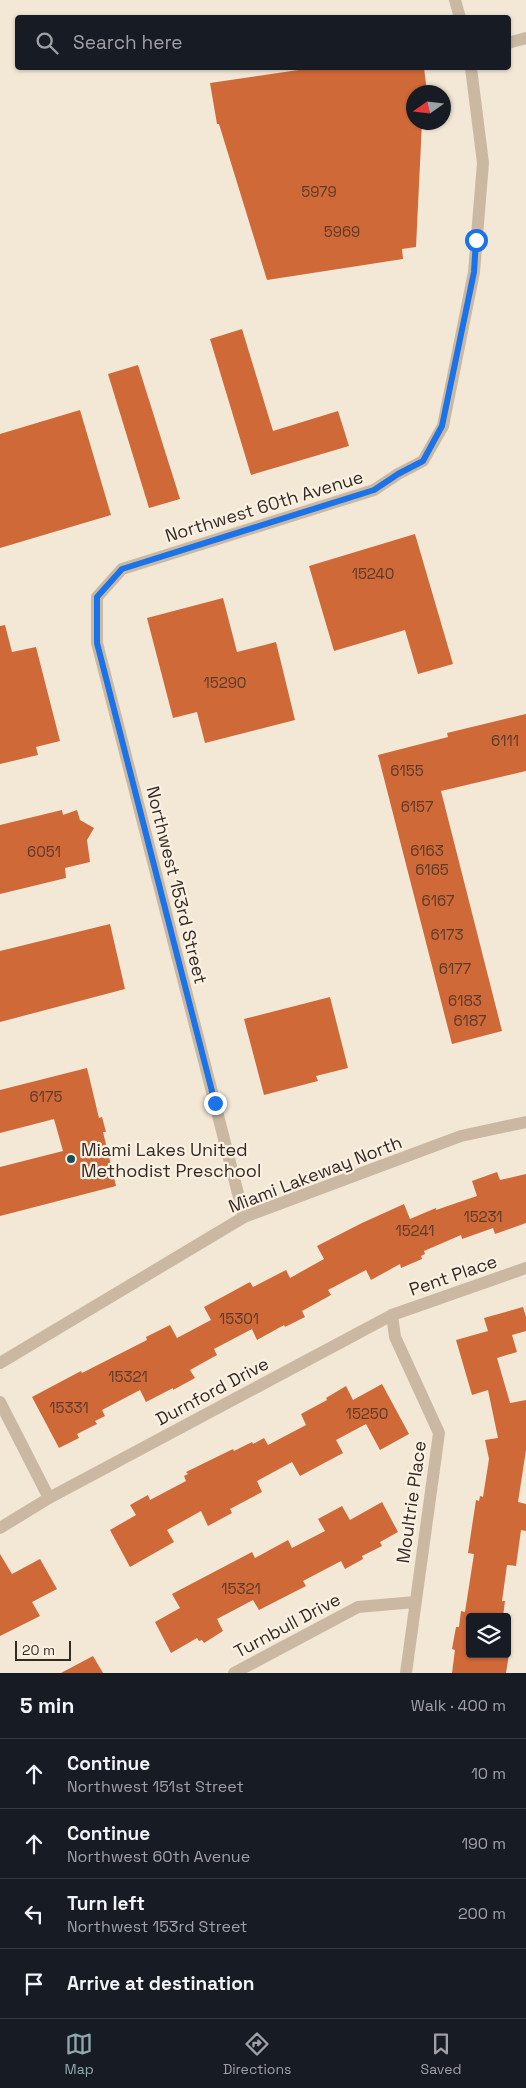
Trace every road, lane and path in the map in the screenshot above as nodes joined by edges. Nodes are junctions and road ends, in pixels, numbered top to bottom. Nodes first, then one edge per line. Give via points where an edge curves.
1 (455, 0) edge
2 (459, 15) edge
3 (526, 38) edge
4 (511, 41) edge
5 (471, 70) edge
6 (122, 569) joint
7 (526, 1122) edge
8 (244, 1217) junction
9 (526, 1268) edge
10 (392, 1315) junction
11 (0, 1363) edge
12 (0, 1402) edge
13 (49, 1498) junction
14 (0, 1528) edge
15 (415, 1602) junction
16 (234, 1673) edge
17 (406, 1673) edge

1 - 2 street
3 - 4 street
5 - 6 street, Northwest 60th Avenue via 483,163 474,272 442,426 423,461 374,490
6 - 8 street, Northwest 153rd Street via 97,597 97,643
7 - 8 street, Miami Lakeway North via 461,1136
8 - 11 street, Miami Lakeway North
9 - 10 street, Pent Place
10 - 13 street, Durnford Drive
10 - 15 street, Moultrie Place via 395,1337 438,1433
12 - 13 street
13 - 14 street, Durnford Drive
15 - 16 street, Turnbull Drive via 358,1607
15 - 17 street, Moultrie Place

